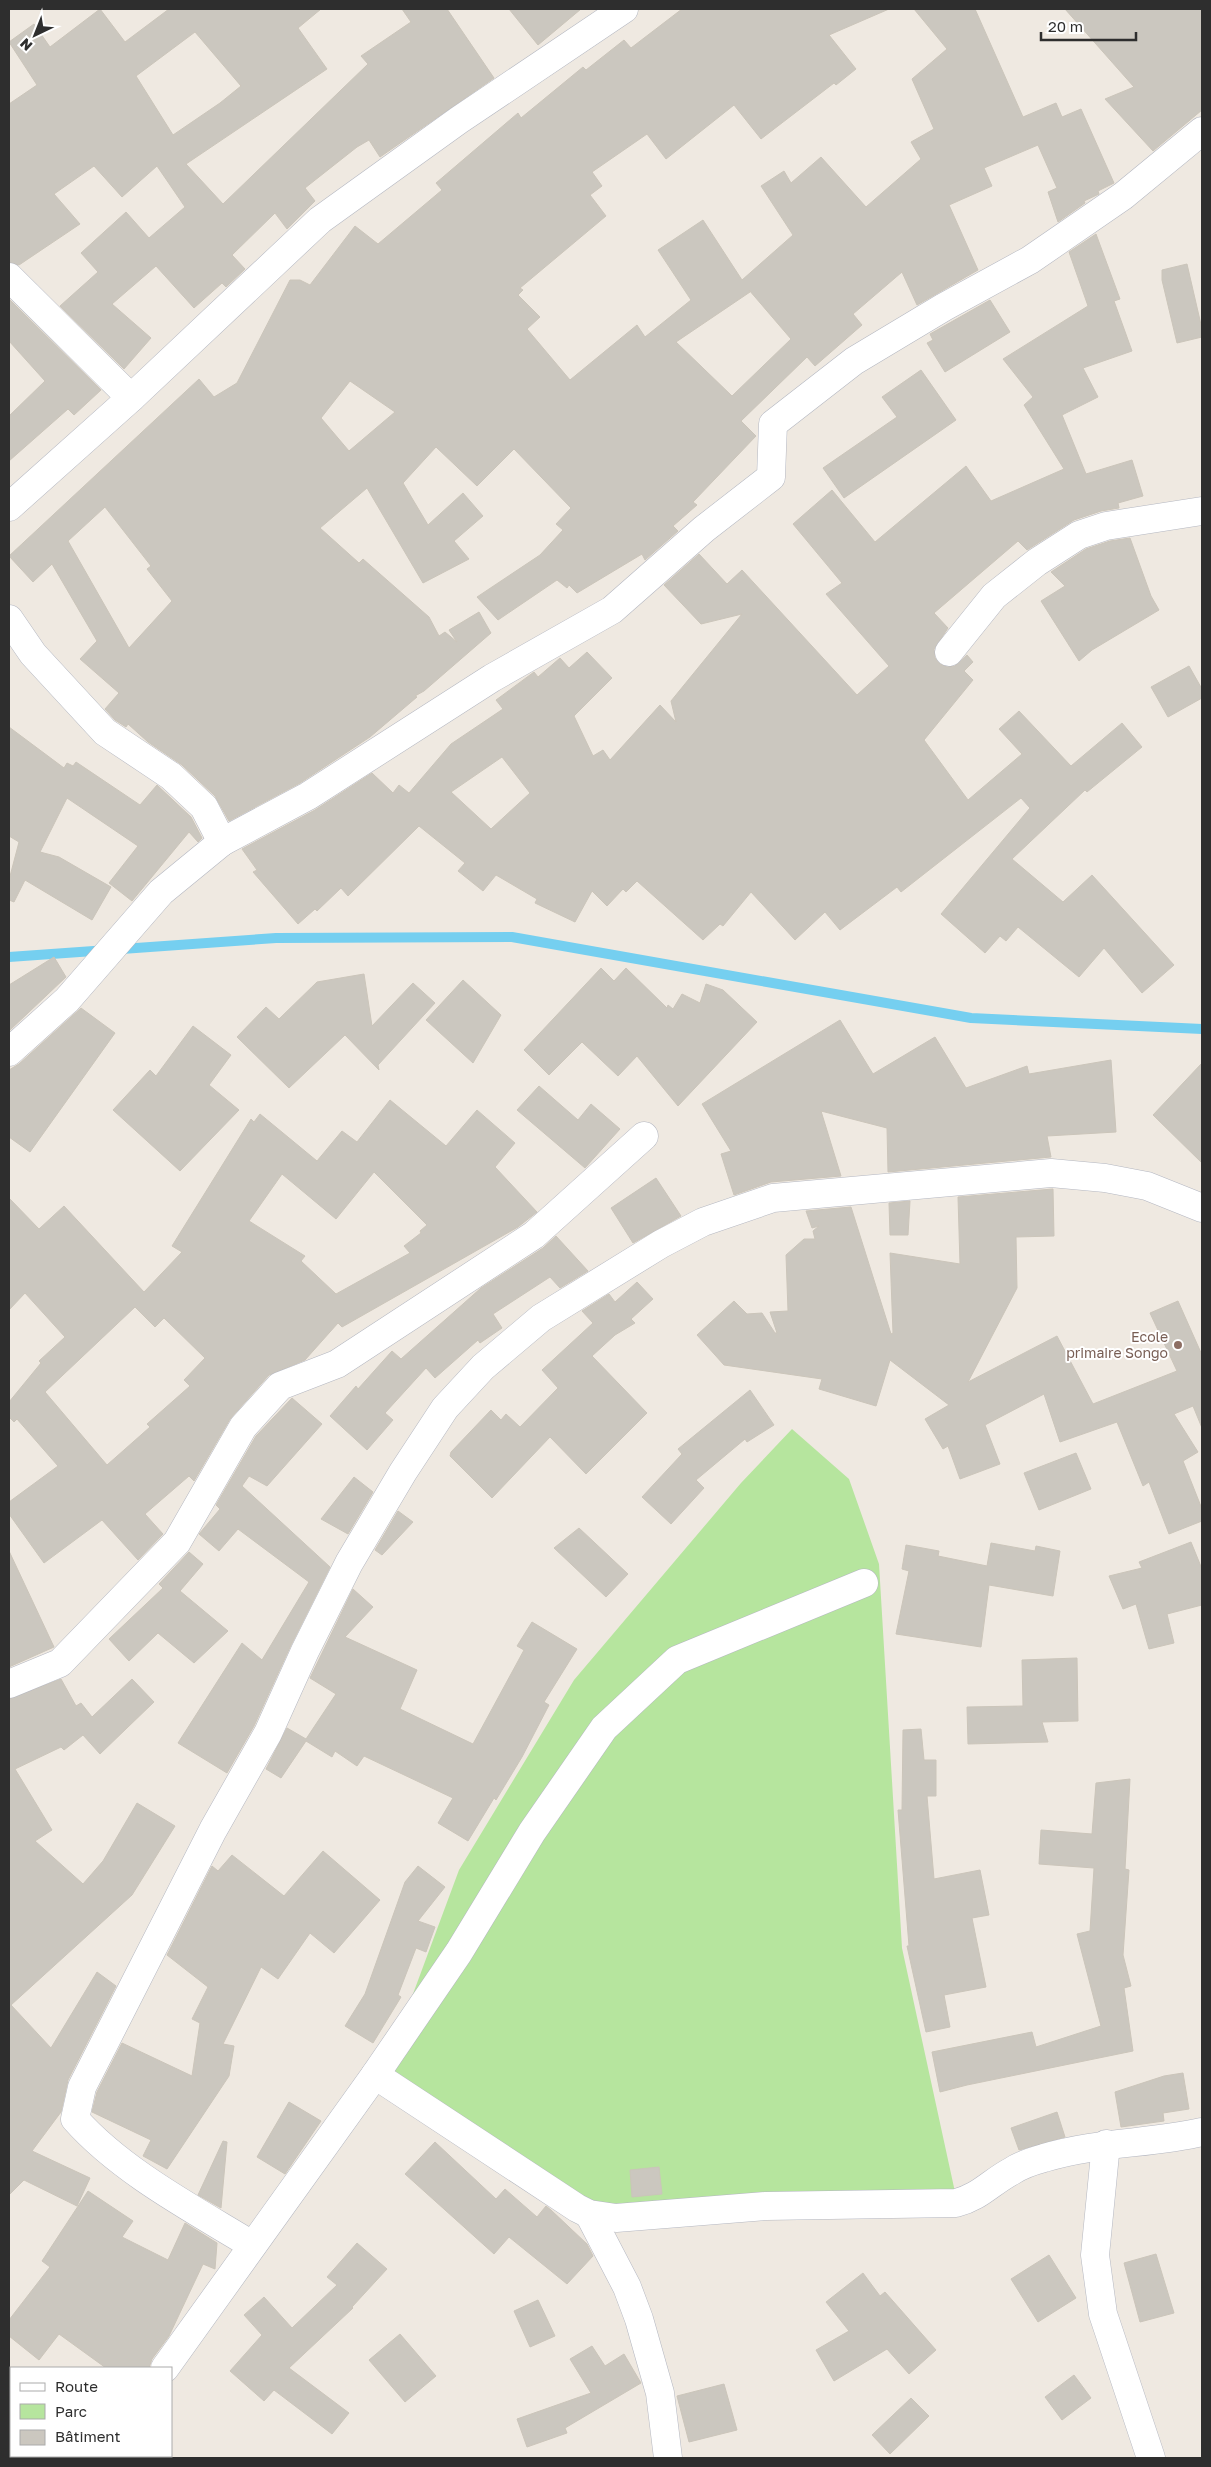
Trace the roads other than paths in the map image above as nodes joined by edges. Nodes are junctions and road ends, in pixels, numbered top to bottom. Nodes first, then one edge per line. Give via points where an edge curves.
1 (624, 9) edge
2 (1202, 131) edge
3 (9, 277) edge
4 (131, 398) junction
5 (9, 507) edge
6 (1202, 511) edge
7 (9, 619) edge
8 (949, 652) dead end
9 (222, 842) junction
10 (9, 1052) edge
11 (644, 1136) dead end
12 (1202, 1208) edge
13 (864, 1583) dead end
14 (9, 1684) edge
15 (375, 2075) junction
16 (1202, 2132) edge
17 (1106, 2144) junction
18 (589, 2214) junction
19 (252, 2245) junction
20 (166, 2367) edge
21 (668, 2458) edge
22 (1151, 2458) edge

1 - 4 street via 459,120 320,220
2 - 9 street via 1123,196 1030,260 854,362 773,424 771,477 704,529 612,610 492,678 308,796
3 - 4 street
4 - 5 street
6 - 8 street via 1106,526 1079,536 1037,562 994,596
7 - 9 street via 33,654 105,732 171,776 204,807
9 - 10 street via 160,892 67,1000
11 - 14 street via 534,1235 337,1364 280,1386 243,1427 177,1542 60,1663
12 - 19 street via 1147,1186 1051,1173 773,1198 703,1222 541,1318 483,1367 445,1408 349,1563 268,1733 214,1830 82,2087 74,2120 151,2183
13 - 15 street via 676,1660 604,1728 532,1832 459,1952
15 - 18 street
15 - 19 street
16 - 17 street
17 - 18 street via 1080,2148 1012,2170 972,2199 956,2203 766,2206 616,2218
17 - 22 street via 1095,2255 1103,2314
18 - 21 street via 628,2287 639,2319 660,2393
19 - 20 street

